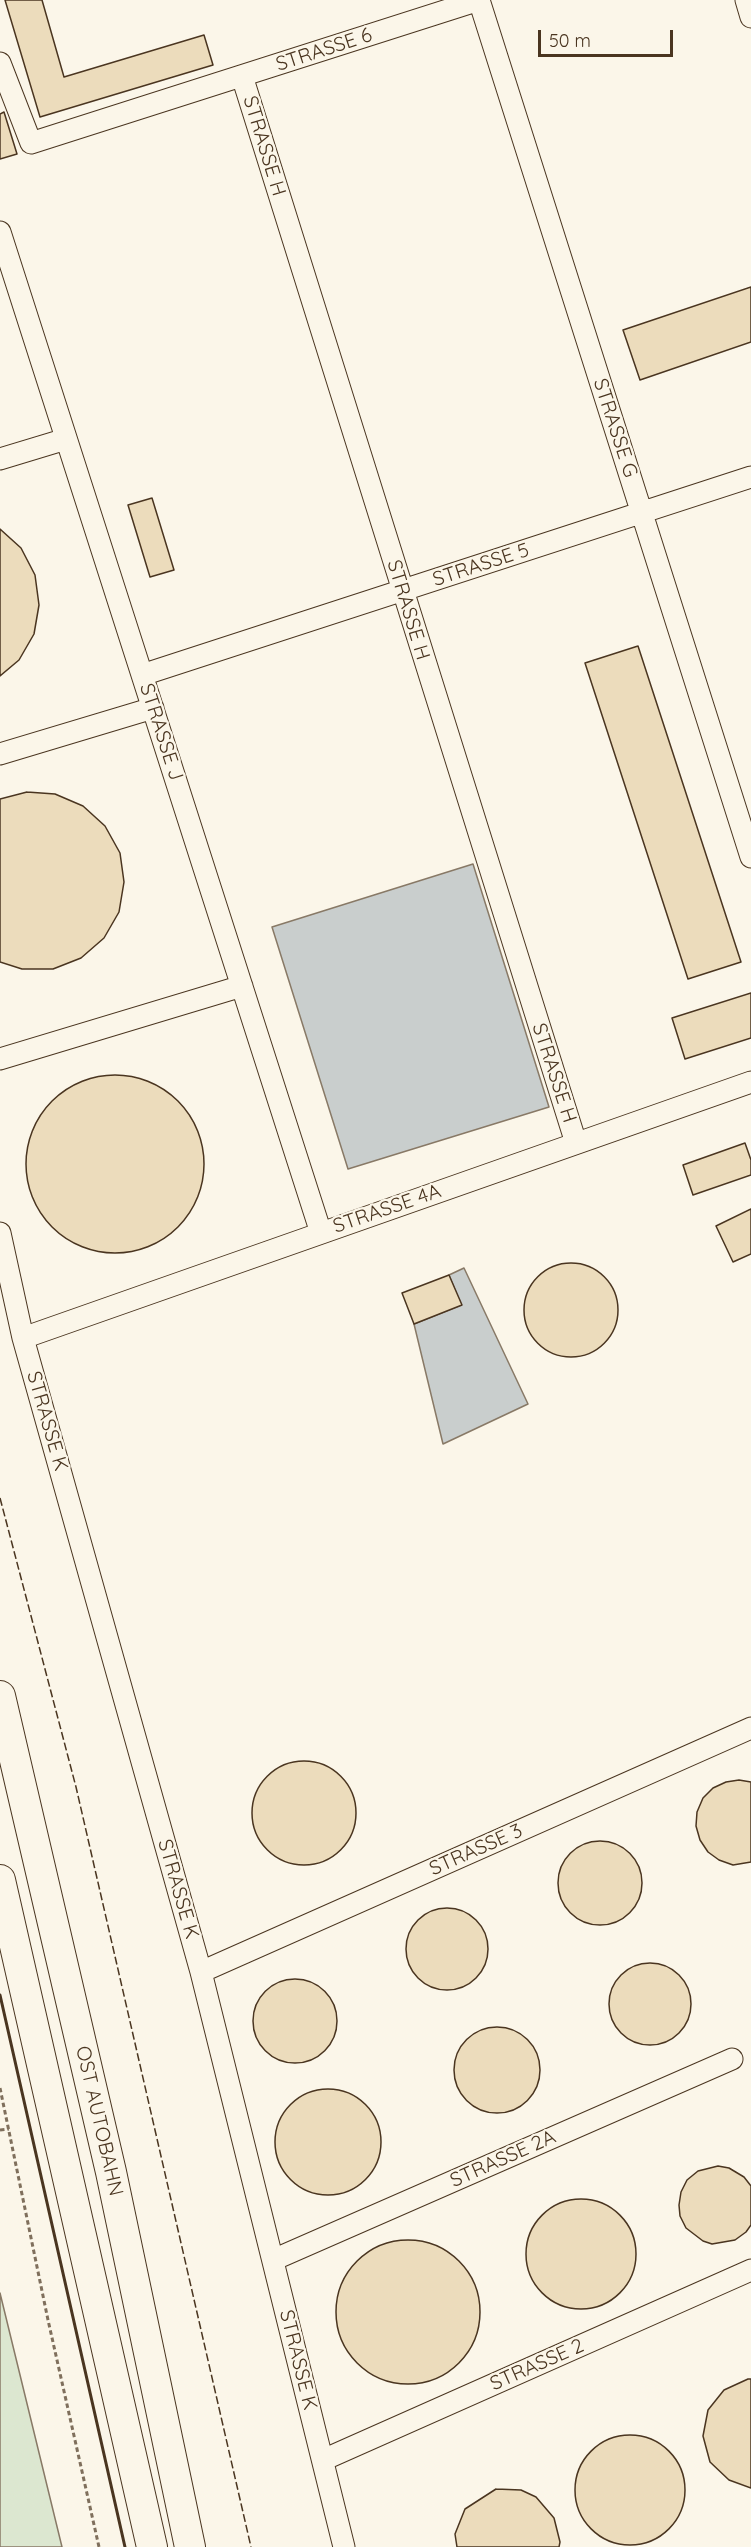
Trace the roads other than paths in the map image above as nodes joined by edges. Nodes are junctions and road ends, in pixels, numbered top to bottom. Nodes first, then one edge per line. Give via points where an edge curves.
1 (479, 0) edge
2 (746, 0) edge
3 (751, 17) edge
4 (0, 63) edge
5 (242, 76) junction
6 (0, 231) edge
7 (66, 439) junction
8 (0, 459) edge
9 (751, 477) edge
10 (642, 513) junction
11 (402, 591) junction
12 (142, 675) junction
13 (153, 708) junction
14 (0, 754) edge
15 (751, 857) edge
16 (242, 986) junction
17 (0, 1059) edge
18 (751, 1082) edge
19 (576, 1143) junction
20 (0, 1233) edge
21 (321, 1233) junction
22 (23, 1338) junction
23 (0, 1696) edge
24 (751, 1728) edge
25 (0, 1880) edge
26 (201, 1972) junction
27 (732, 2059) dead end
28 (273, 2260) junction
29 (751, 2270) edge
30 (323, 2460) junction
31 (152, 2547) edge
32 (190, 2547) edge
33 (344, 2547) edge

1 - 5 lane, STRASSE 6
1 - 10 lane, STRASSE G
2 - 3 lane
4 - 5 lane, STRASSE 6 via 31,143
5 - 11 lane, STRASSE H
6 - 7 lane, STRASSE J
7 - 8 lane
7 - 12 lane, STRASSE J
9 - 10 lane, STRASSE 5
10 - 11 lane, STRASSE 5
10 - 15 lane, STRASSE G
11 - 12 lane, STRASSE 5
11 - 19 lane, STRASSE H
12 - 13 lane, STRASSE J
13 - 14 lane
13 - 16 lane, STRASSE J
16 - 17 lane
16 - 21 lane, STRASSE J
18 - 19 lane, STRASSE 4A
19 - 21 lane, STRASSE 4A
20 - 22 lane, STRASSE K
21 - 22 lane, STRASSE 4A
22 - 26 lane, STRASSE K
23 - 32 highway, OST AUTOBAHN via 111,2172
24 - 26 lane, STRASSE 3
25 - 31 highway
26 - 28 lane, STRASSE K
27 - 28 lane, STRASSE 2A
28 - 30 lane, STRASSE K
29 - 30 lane, STRASSE 2
30 - 33 lane, STRASSE K

